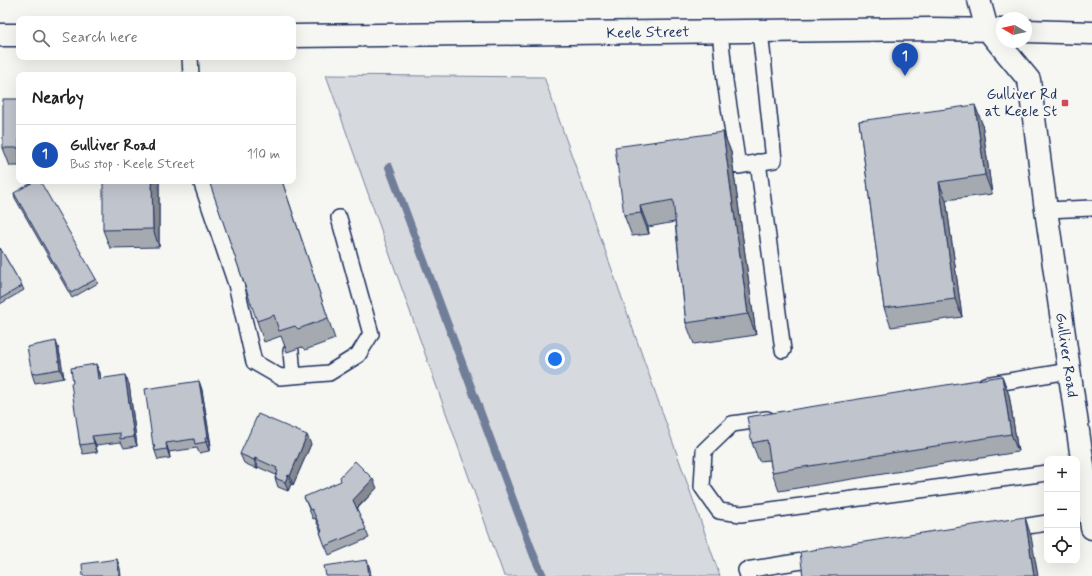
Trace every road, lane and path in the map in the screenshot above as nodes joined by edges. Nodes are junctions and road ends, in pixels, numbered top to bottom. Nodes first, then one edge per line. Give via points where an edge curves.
1 (978, 0) edge
2 (994, 30) edge
3 (720, 31) junction
4 (760, 31) junction
5 (1032, 31) edge
6 (1092, 33) edge
7 (0, 35) edge
8 (16, 35) edge
9 (296, 36) edge
10 (190, 60) edge
11 (191, 72) edge
12 (758, 162) junction
13 (202, 184) edge
14 (1092, 208) edge
15 (1046, 210) junction
16 (339, 218) dead end
17 (783, 350) dead end
18 (291, 351) edge
19 (1069, 371) junction
20 (293, 376) junction
21 (971, 387) edge
22 (779, 418) edge
23 (1079, 456) edge
24 (1080, 468) edge
25 (1044, 473) edge
26 (1086, 521) edge
27 (1044, 523) edge
28 (993, 531) edge
29 (838, 555) edge
30 (748, 576) edge

1 - 2 main road
2 - 4 main road, Keele Street
2 - 15 main road, Gulliver Road via 1029,80
3 - 4 main road, Keele Street
3 - 9 main road, Keele Street
3 - 12 lane via 738,166
4 - 12 lane via 774,160
5 - 6 main road
7 - 8 main road
10 - 11 lane
12 - 17 lane
13 - 20 lane via 236,284 254,362 280,377
14 - 15 lane
15 - 19 main road, Gulliver Road
16 - 20 lane via 371,334 358,355 329,373
18 - 20 lane
19 - 21 lane
19 - 23 main road, Gulliver Road
22 - 25 lane via 732,424 704,451 702,487 720,511 741,514
24 - 26 main road, Gulliver Road
27 - 28 lane
29 - 30 lane via 746,570

